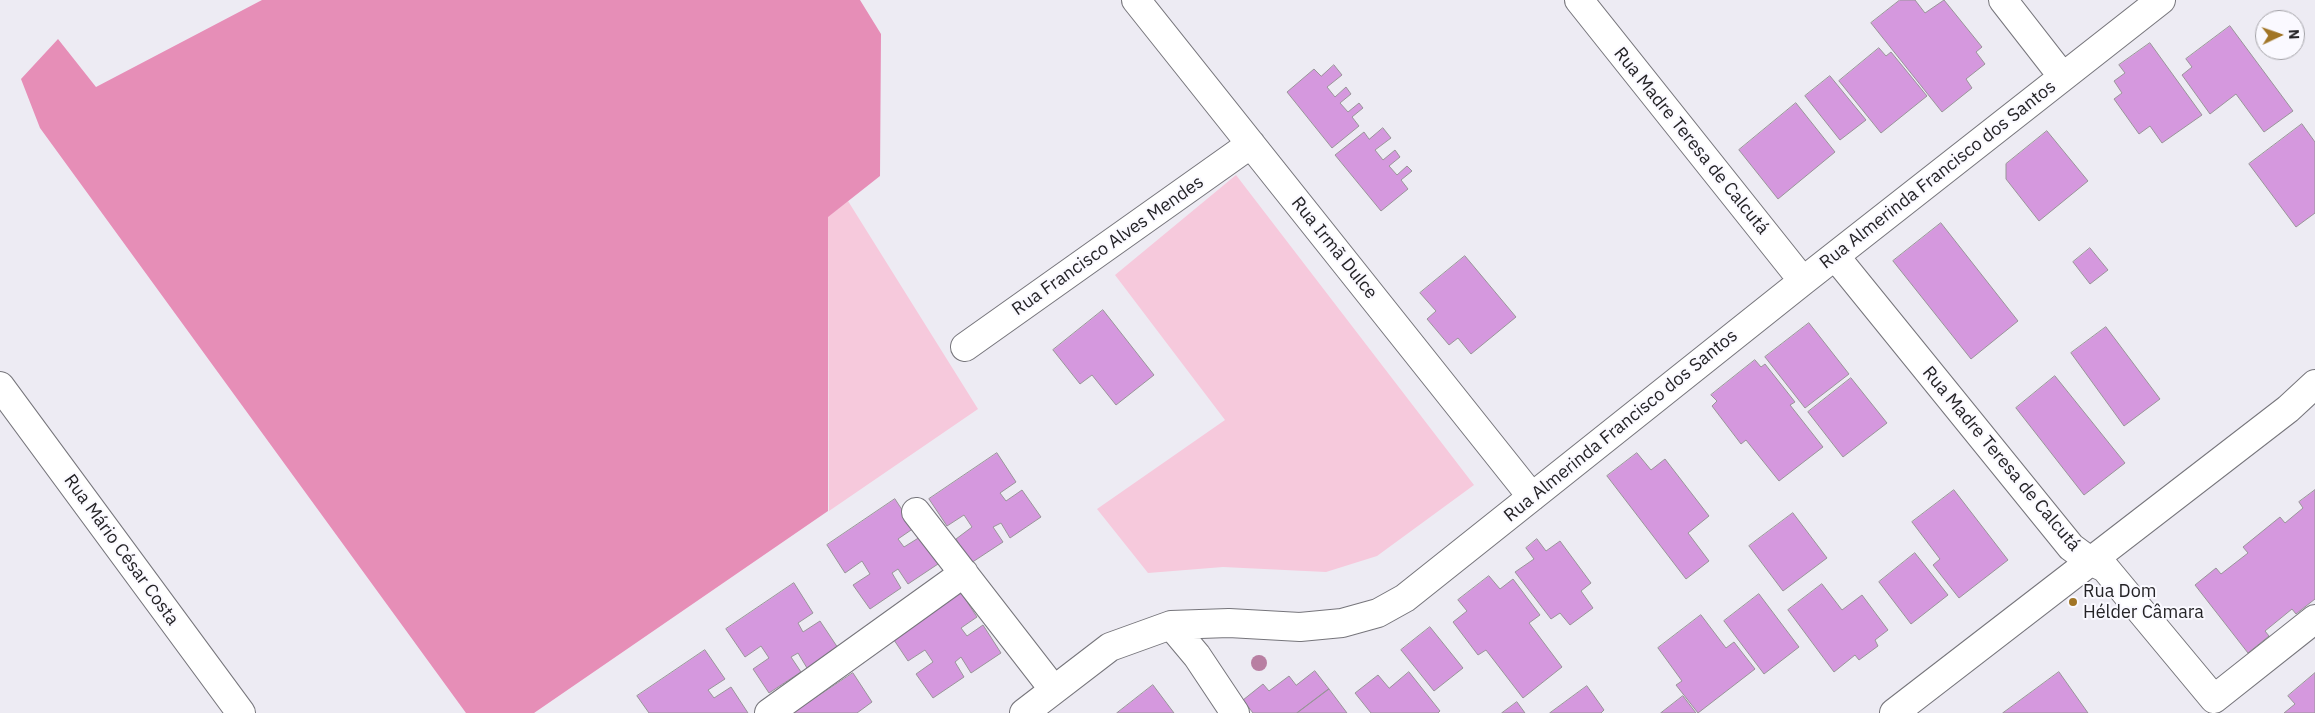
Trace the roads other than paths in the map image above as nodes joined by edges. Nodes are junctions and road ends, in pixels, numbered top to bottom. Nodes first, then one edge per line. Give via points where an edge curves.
1 (1136, 0) edge
2 (1579, 0) edge
3 (2003, 0) edge
4 (2161, 0) edge
5 (2063, 77) junction
6 (1251, 144) junction
7 (1835, 256) junction
8 (1803, 281) junction
9 (965, 347) dead end
10 (2315, 384) edge
11 (0, 386) edge
12 (1532, 497) junction
13 (916, 512) dead end
14 (2090, 561) junction
15 (964, 573) junction
16 (2315, 620) edge
17 (1171, 625) junction
18 (1054, 690) junction
19 (241, 713) edge
20 (769, 713) edge
21 (1024, 713) edge
22 (1235, 713) edge
23 (1894, 713) edge

1 - 6 street, Rua Irmã Dulce
2 - 8 street, Rua Madre Teresa de Calcutá
3 - 5 street
4 - 5 street, Rua Almerinda Francisco dos Santos
5 - 7 street, Rua Almerinda Francisco dos Santos
6 - 9 street, Rua Francisco Alves Mendes
6 - 12 street, Rua Irmã Dulce
7 - 8 street, Rua Almerinda Francisco dos Santos
7 - 14 street, Rua Madre Teresa de Calcutá via 2071,547
8 - 12 street, Rua Almerinda Francisco dos Santos
10 - 14 street via 2288,409
11 - 19 street, Rua Mário César Costa
12 - 17 street, Rua Almerinda Francisco dos Santos via 1405,598 1378,613 1342,624 1300,627 1229,623
13 - 15 street
14 - 16 street, Rua Madre Teresa de Calcutá via 2105,568 2214,699
14 - 23 street
15 - 18 street
15 - 20 street
17 - 18 street, Rua Almerinda Francisco dos Santos via 1110,647
17 - 22 street
18 - 21 street, Rua Almerinda Francisco dos Santos

